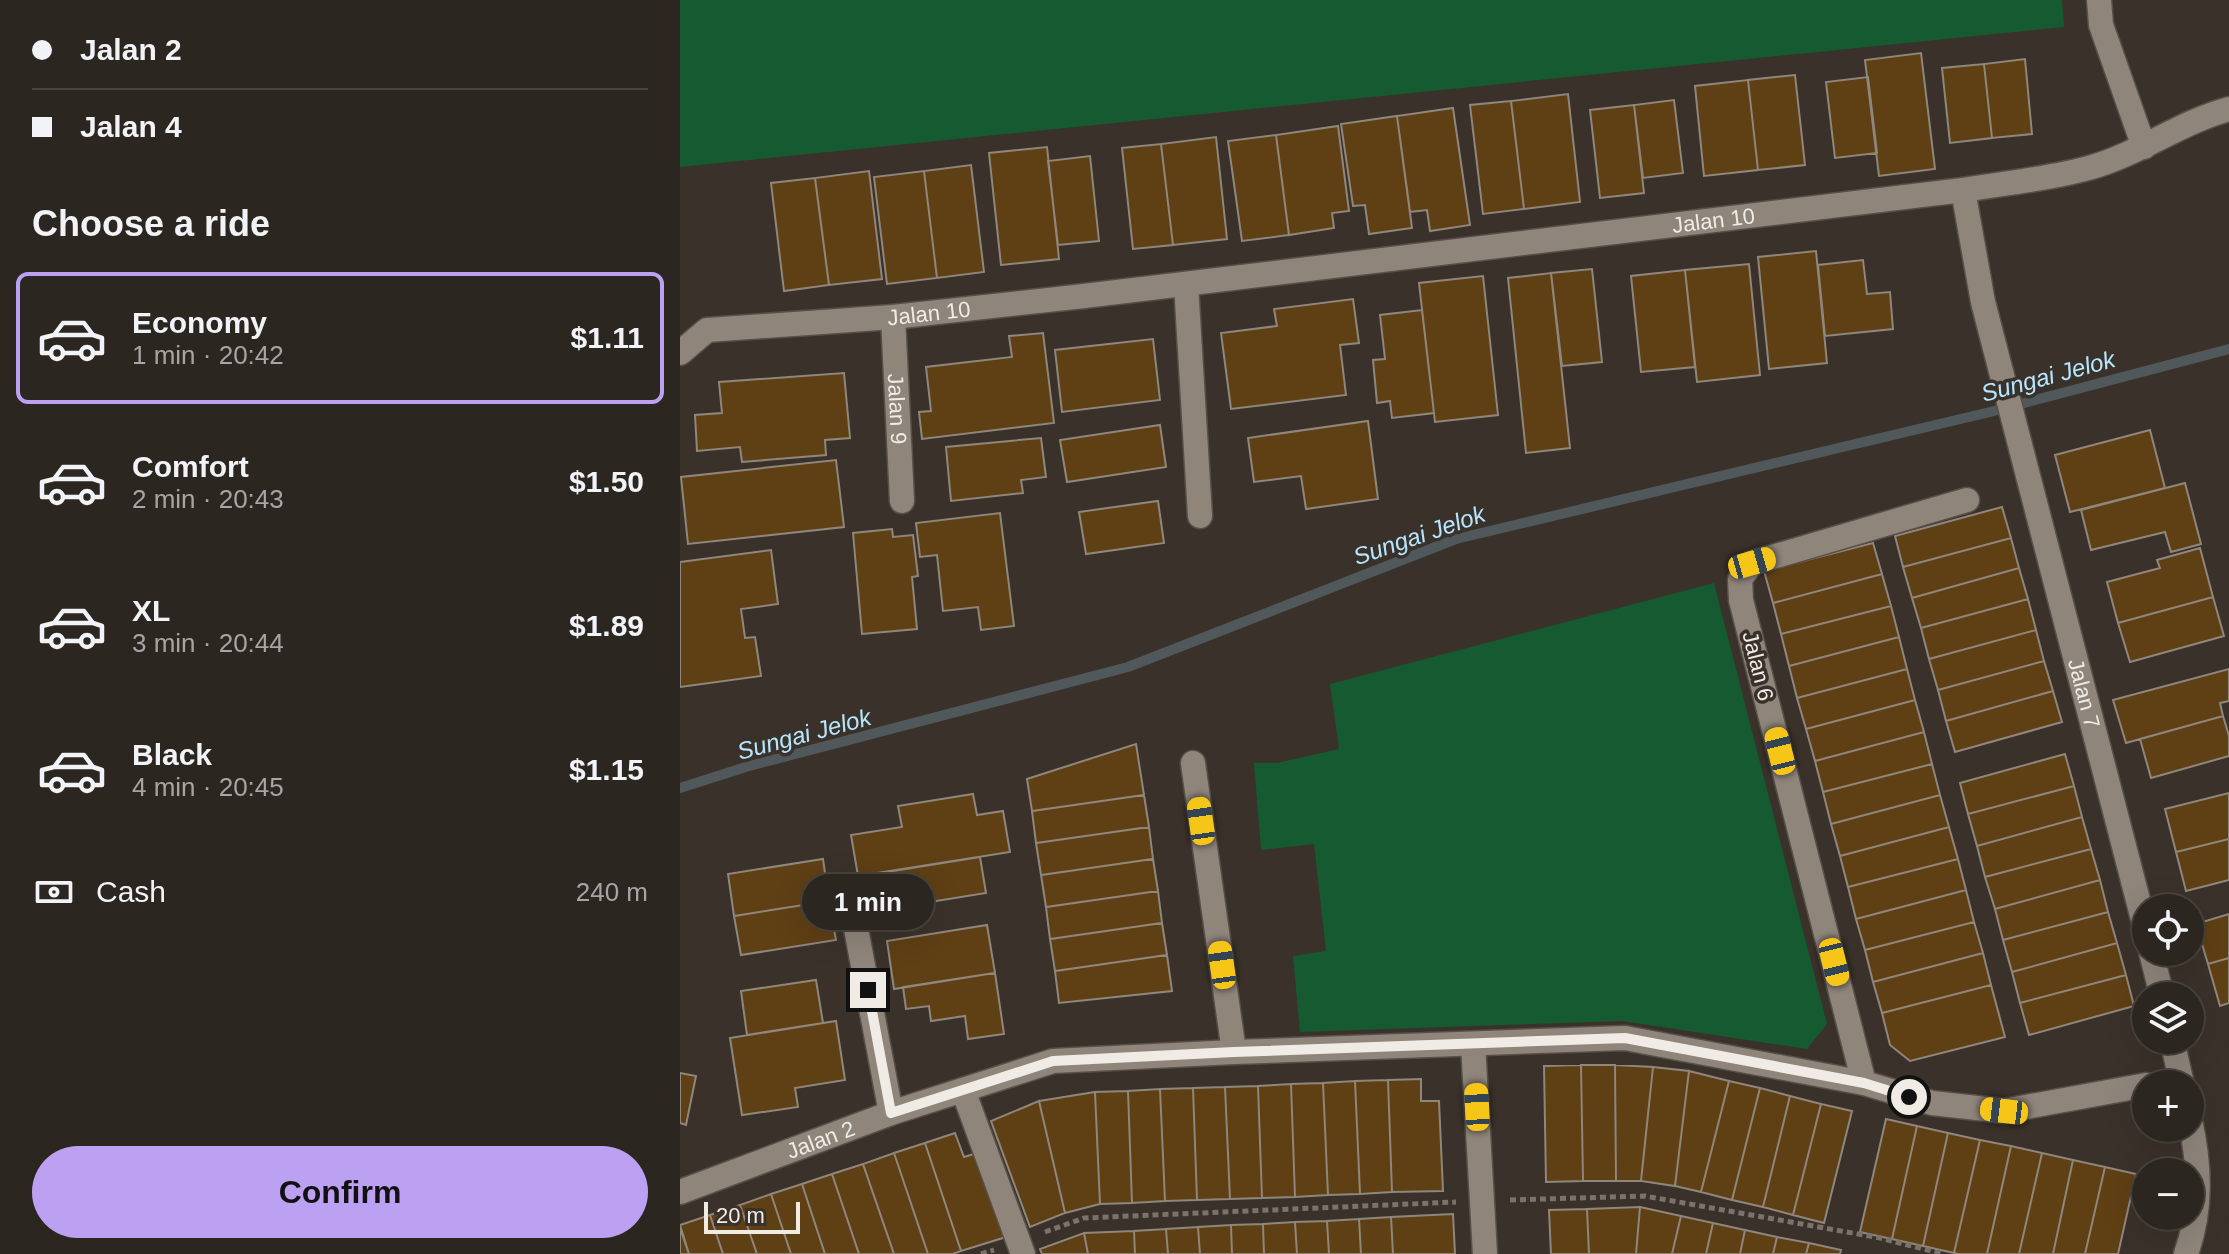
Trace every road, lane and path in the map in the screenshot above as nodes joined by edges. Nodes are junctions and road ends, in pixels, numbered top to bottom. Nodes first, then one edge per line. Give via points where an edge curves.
1 (2099, 0) edge
2 (2229, 109) edge
3 (2144, 147) junction
4 (1963, 190) junction
5 (1186, 284) junction
6 (893, 317) junction
7 (680, 353) edge
8 (1967, 500) dead end
9 (902, 501) dead end
10 (1200, 516) dead end
11 (1193, 763) dead end
12 (2136, 894) edge
13 (850, 897) dead end
14 (1473, 1044) junction
15 (1234, 1052) junction
16 (1864, 1083) junction
17 (2132, 1087) edge
18 (963, 1090) junction
19 (891, 1113) junction
20 (2195, 1142) edge
21 (680, 1192) edge
22 (1023, 1254) edge
23 (1485, 1254) edge
24 (2186, 1254) edge

1 - 3 street via 2101,25
2 - 3 street, Jalan 10
3 - 4 street, Jalan 10 via 2092,167
4 - 5 street, Jalan 10
4 - 12 street, Jalan 7 via 1983,302
5 - 6 street, Jalan 10
5 - 10 street
6 - 7 street, Jalan 10 via 707,330
6 - 9 street, Jalan 9
8 - 16 street, Jalan 6 via 1752,563 1740,579 1741,600
11 - 15 street
13 - 19 street
14 - 15 street, Jalan 2
14 - 16 street, Jalan 2 via 1625,1038
14 - 23 street
15 - 18 street, Jalan 2 via 1053,1061
16 - 17 street, Jalan 2 via 1932,1103 2004,1111
18 - 19 street, Jalan 2
18 - 22 street
19 - 21 street, Jalan 2
20 - 24 street via 2195,1227

